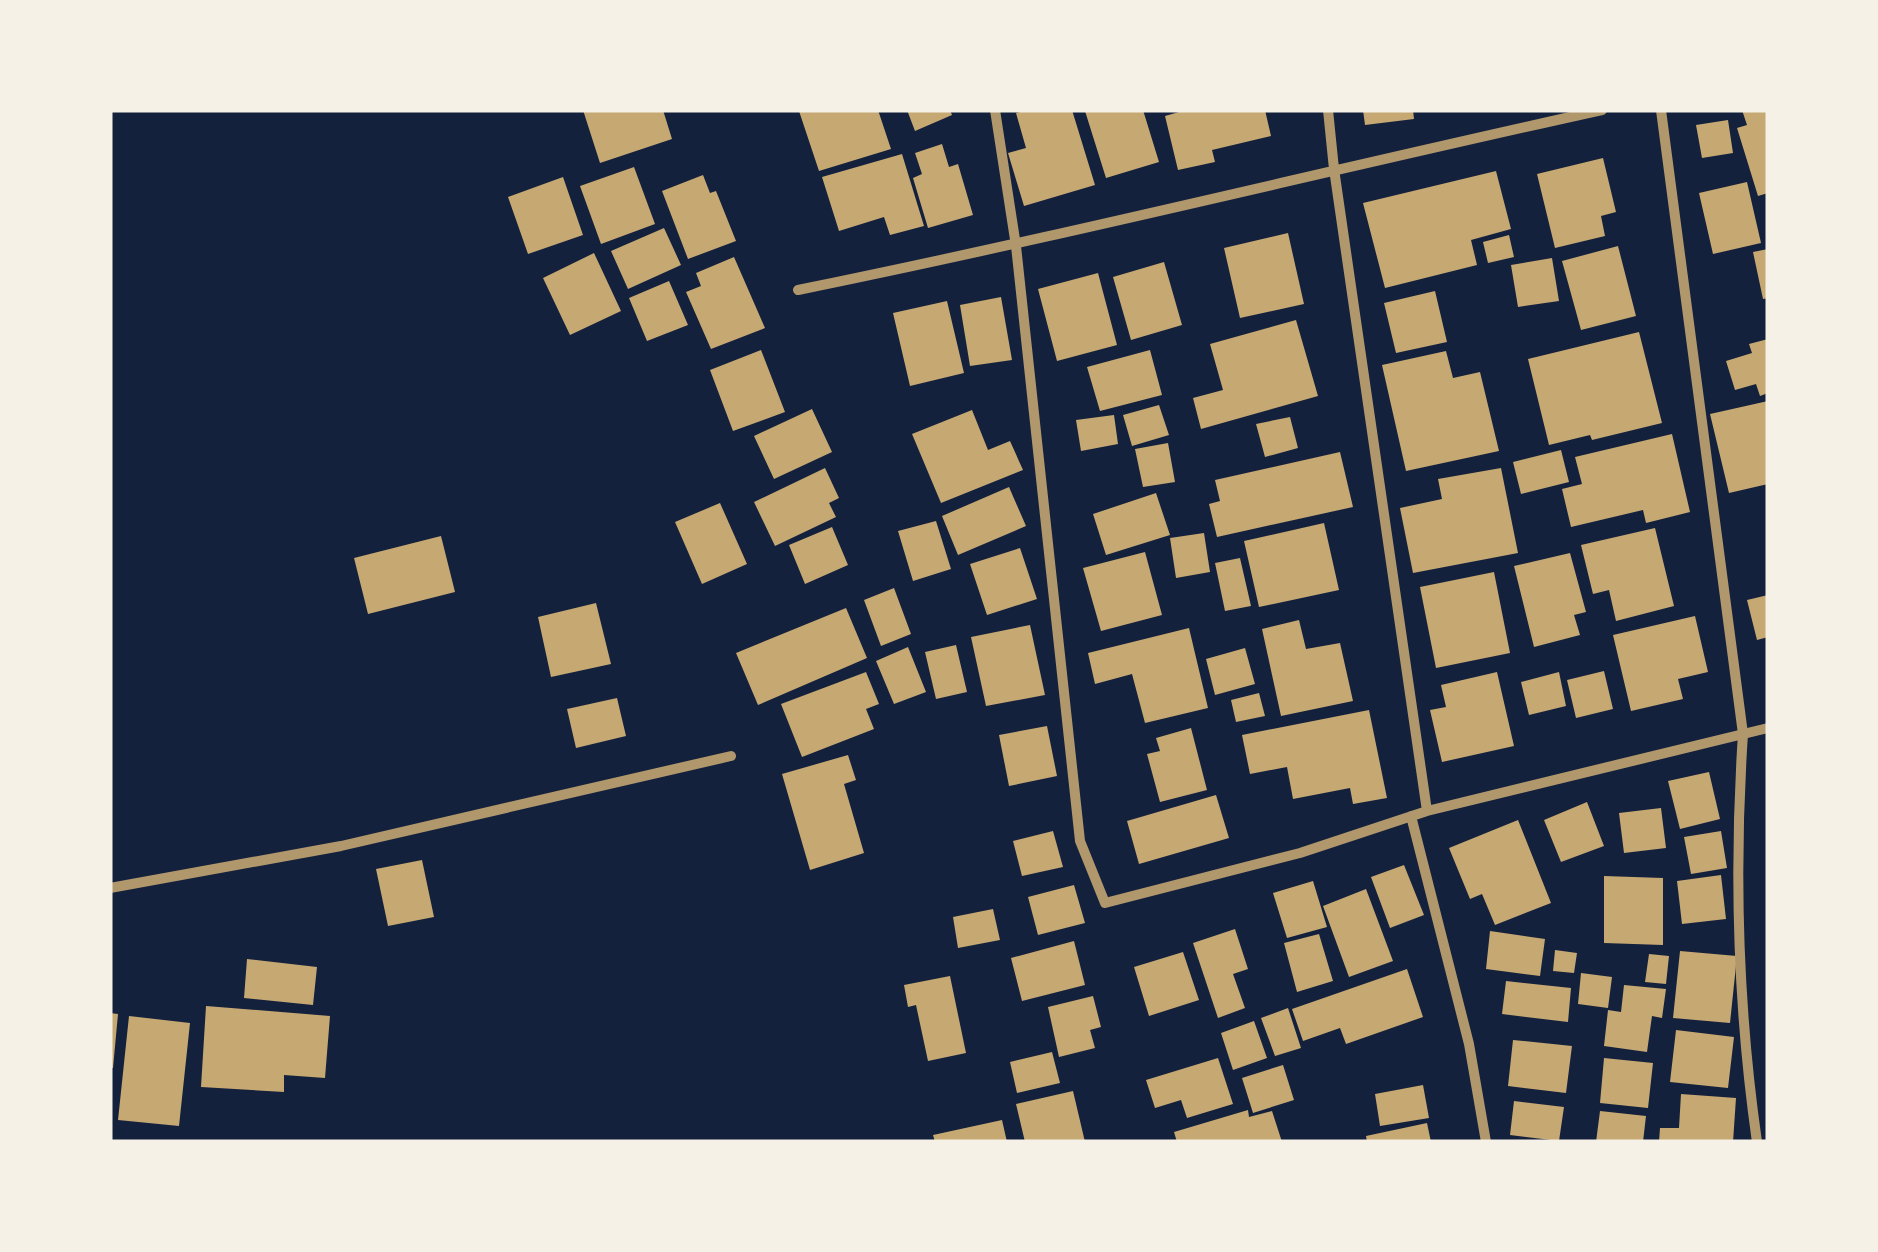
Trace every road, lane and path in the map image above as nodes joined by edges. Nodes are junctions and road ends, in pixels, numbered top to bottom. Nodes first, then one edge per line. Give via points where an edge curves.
1 (995, 110) edge
2 (1328, 110) edge
3 (1602, 110) edge
4 (1661, 110) edge
5 (1334, 169) junction
6 (1016, 246) junction
7 (798, 290) dead end
8 (1768, 728) edge
9 (1742, 734) junction
10 (731, 756) dead end
11 (1427, 811) junction
12 (1411, 816) junction
13 (110, 888) edge
14 (1486, 1142) edge
15 (1758, 1142) edge

1 - 6 street
2 - 5 street
3 - 5 street
4 - 9 street
5 - 6 street
5 - 11 street
6 - 7 street
6 - 12 street via 1080,841 1104,903
8 - 9 street
9 - 11 street
9 - 15 street via 1746,1061
10 - 13 street via 341,846
11 - 12 street
12 - 14 street via 1469,1044

